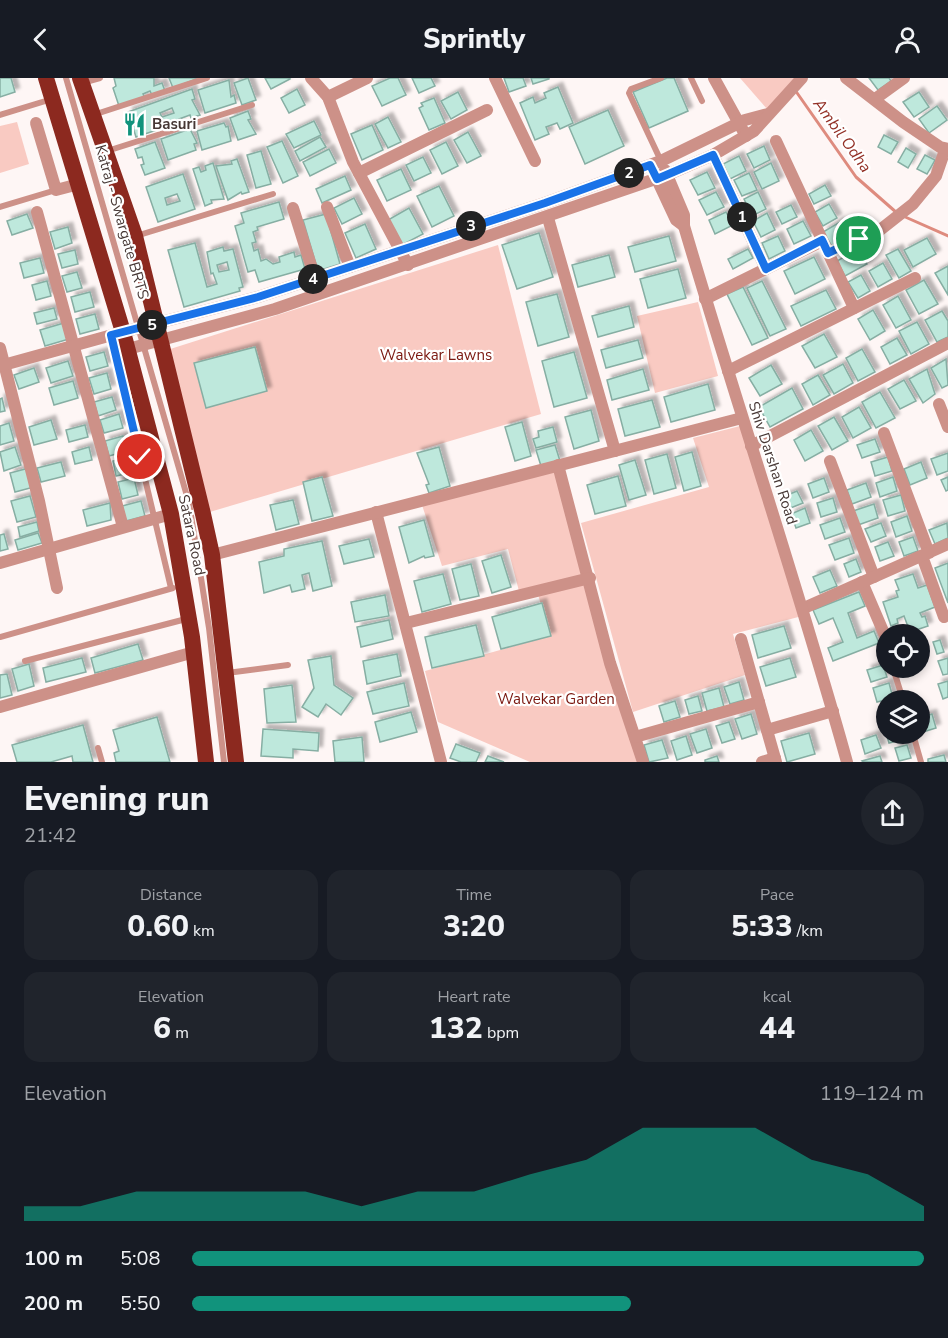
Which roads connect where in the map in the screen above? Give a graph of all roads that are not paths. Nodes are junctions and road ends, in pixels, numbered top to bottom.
1 (46, 78) edge
2 (100, 78) edge
3 (207, 78) edge
4 (311, 78) edge
5 (368, 78) edge
6 (495, 78) edge
7 (661, 78) edge
8 (691, 78) edge
9 (714, 78) edge
10 (802, 78) edge
11 (846, 78) edge
12 (904, 78) edge
13 (76, 80) edge
14 (328, 97) junction
15 (53, 99) junction
16 (875, 99) junction
17 (702, 101) dead end
18 (252, 105) dead end
19 (488, 110) dead end
20 (768, 114) junction
21 (0, 115) edge
22 (92, 116) junction
23 (36, 123) dead end
24 (738, 123) junction
25 (746, 136) junction
26 (776, 141) dead end
27 (946, 147) edge
28 (104, 152) junction
29 (713, 155) junction
30 (535, 161) dead end
31 (656, 163) junction
32 (359, 173) junction
33 (662, 177) junction
34 (79, 184) junction
35 (56, 190) junction
36 (273, 194) dead end
37 (0, 207) edge
38 (327, 207) dead end
39 (293, 208) dead end
40 (37, 212) dead end
41 (548, 218) junction
42 (135, 236) junction
43 (822, 240) junction
44 (400, 250) junction
45 (828, 253) junction
46 (408, 265) junction
47 (350, 267) junction
48 (766, 269) junction
49 (315, 278) junction
50 (915, 278) dead end
51 (705, 299) junction
52 (854, 308) junction
53 (148, 326) junction
54 (117, 334) junction
55 (153, 343) junction
56 (948, 343) edge
57 (74, 344) junction
58 (0, 348) edge
59 (128, 349) junction
60 (2, 366) edge
61 (728, 371) junction
62 (939, 404) dead end
63 (742, 418) junction
64 (948, 427) edge
65 (884, 433) dead end
66 (751, 446) junction
67 (615, 451) junction
68 (830, 461) dead end
69 (558, 465) junction
70 (376, 512) junction
71 (163, 516) junction
72 (123, 527) junction
73 (948, 544) edge
74 (49, 549) junction
75 (926, 554) junction
76 (212, 555) junction
77 (0, 563) edge
78 (590, 578) junction
79 (868, 580) junction
80 (178, 586) junction
81 (57, 588) dead end
82 (804, 608) junction
83 (190, 618) junction
84 (944, 618) dead end
85 (406, 623) junction
86 (882, 624) edge
87 (0, 637) edge
88 (741, 639) dead end
89 (194, 652) junction
90 (25, 661) dead end
91 (288, 665) dead end
92 (226, 673) junction
93 (759, 702) junction
94 (0, 707) edge
95 (833, 711) junction
96 (767, 730) junction
97 (635, 737) junction
98 (916, 744) edge
99 (98, 748) dead end
100 (775, 760) edge
101 (444, 761) edge
102 (102, 762) edge
103 (206, 762) edge
104 (224, 762) edge
105 (236, 762) edge
106 (643, 762) edge
107 (762, 762) edge
108 (847, 762) edge
109 (921, 762) edge

1 - 15 highway, Satara Road
2 - 13 lane
3 - 22 lane
4 - 14 street
5 - 14 street
6 - 30 street
7 - 31 lane
8 - 17 lane
9 - 24 street
10 - 20 street
11 - 16 street
12 - 16 street
13 - 22 highway, Satara Road
13 - 53 lane, Katraj - Swargate BRTS
14 - 32 street
15 - 21 lane
15 - 34 highway, Satara Road
16 - 27 street
18 - 28 lane
19 - 32 street
20 - 24 street
20 - 25 street
22 - 28 highway, Satara Road
23 - 35 street
24 - 25 street
24 - 31 street
25 - 29 street
26 - 43 street
27 - 45 street
28 - 42 highway, Satara Road
29 - 33 street
29 - 48 street
31 - 33 street, Shiv Darshan Road
31 - 44 street
32 - 44 street
33 - 41 street
33 - 51 street, Shiv Darshan Road
34 - 35 street
34 - 54 highway, Satara Road
35 - 37 lane
36 - 42 lane
38 - 47 street
39 - 49 street
40 - 57 street
41 - 46 street
41 - 67 street
42 - 53 highway, Satara Road
43 - 45 street
43 - 48 street
44 - 46 street
44 - 47 street
45 - 52 street
46 - 55 street
47 - 49 street
48 - 51 street
49 - 53 street
50 - 52 street
51 - 61 street, Shiv Darshan Road
52 - 61 street
53 - 54 street
53 - 55 highway, Satara Road
54 - 57 street
54 - 59 highway, Satara Road
54 - 71 lane
55 - 59 street
55 - 76 highway, Satara Road
55 - 104 lane
56 - 66 street
57 - 60 street
57 - 72 street
58 - 60 street
59 - 71 highway, Satara Road
60 - 74 street
61 - 63 street, Shiv Darshan Road
62 - 64 street
63 - 66 street, Shiv Darshan Road
63 - 67 street
65 - 75 street
66 - 82 street, Shiv Darshan Road
67 - 69 street
68 - 79 street
69 - 70 street
69 - 78 street
70 - 76 street
70 - 85 street
71 - 72 street
71 - 80 highway, Satara Road
72 - 74 street
73 - 75 street
74 - 77 street
74 - 81 street
75 - 79 street
75 - 84 street
76 - 92 highway, Satara Road
78 - 85 street
78 - 97 street
79 - 82 street
79 - 86 street
80 - 83 highway, Satara Road
80 - 87 lane
82 - 95 street, Shiv Darshan Road
83 - 89 highway, Satara Road
83 - 90 lane
85 - 101 street
88 - 93 street
89 - 94 street
89 - 103 highway, Satara Road
91 - 92 lane
92 - 105 highway, Satara Road
93 - 96 street
93 - 97 street
95 - 96 street
95 - 108 street, Shiv Darshan Road
96 - 100 street
97 - 106 street
98 - 109 lane
99 - 102 lane
100 - 107 street

